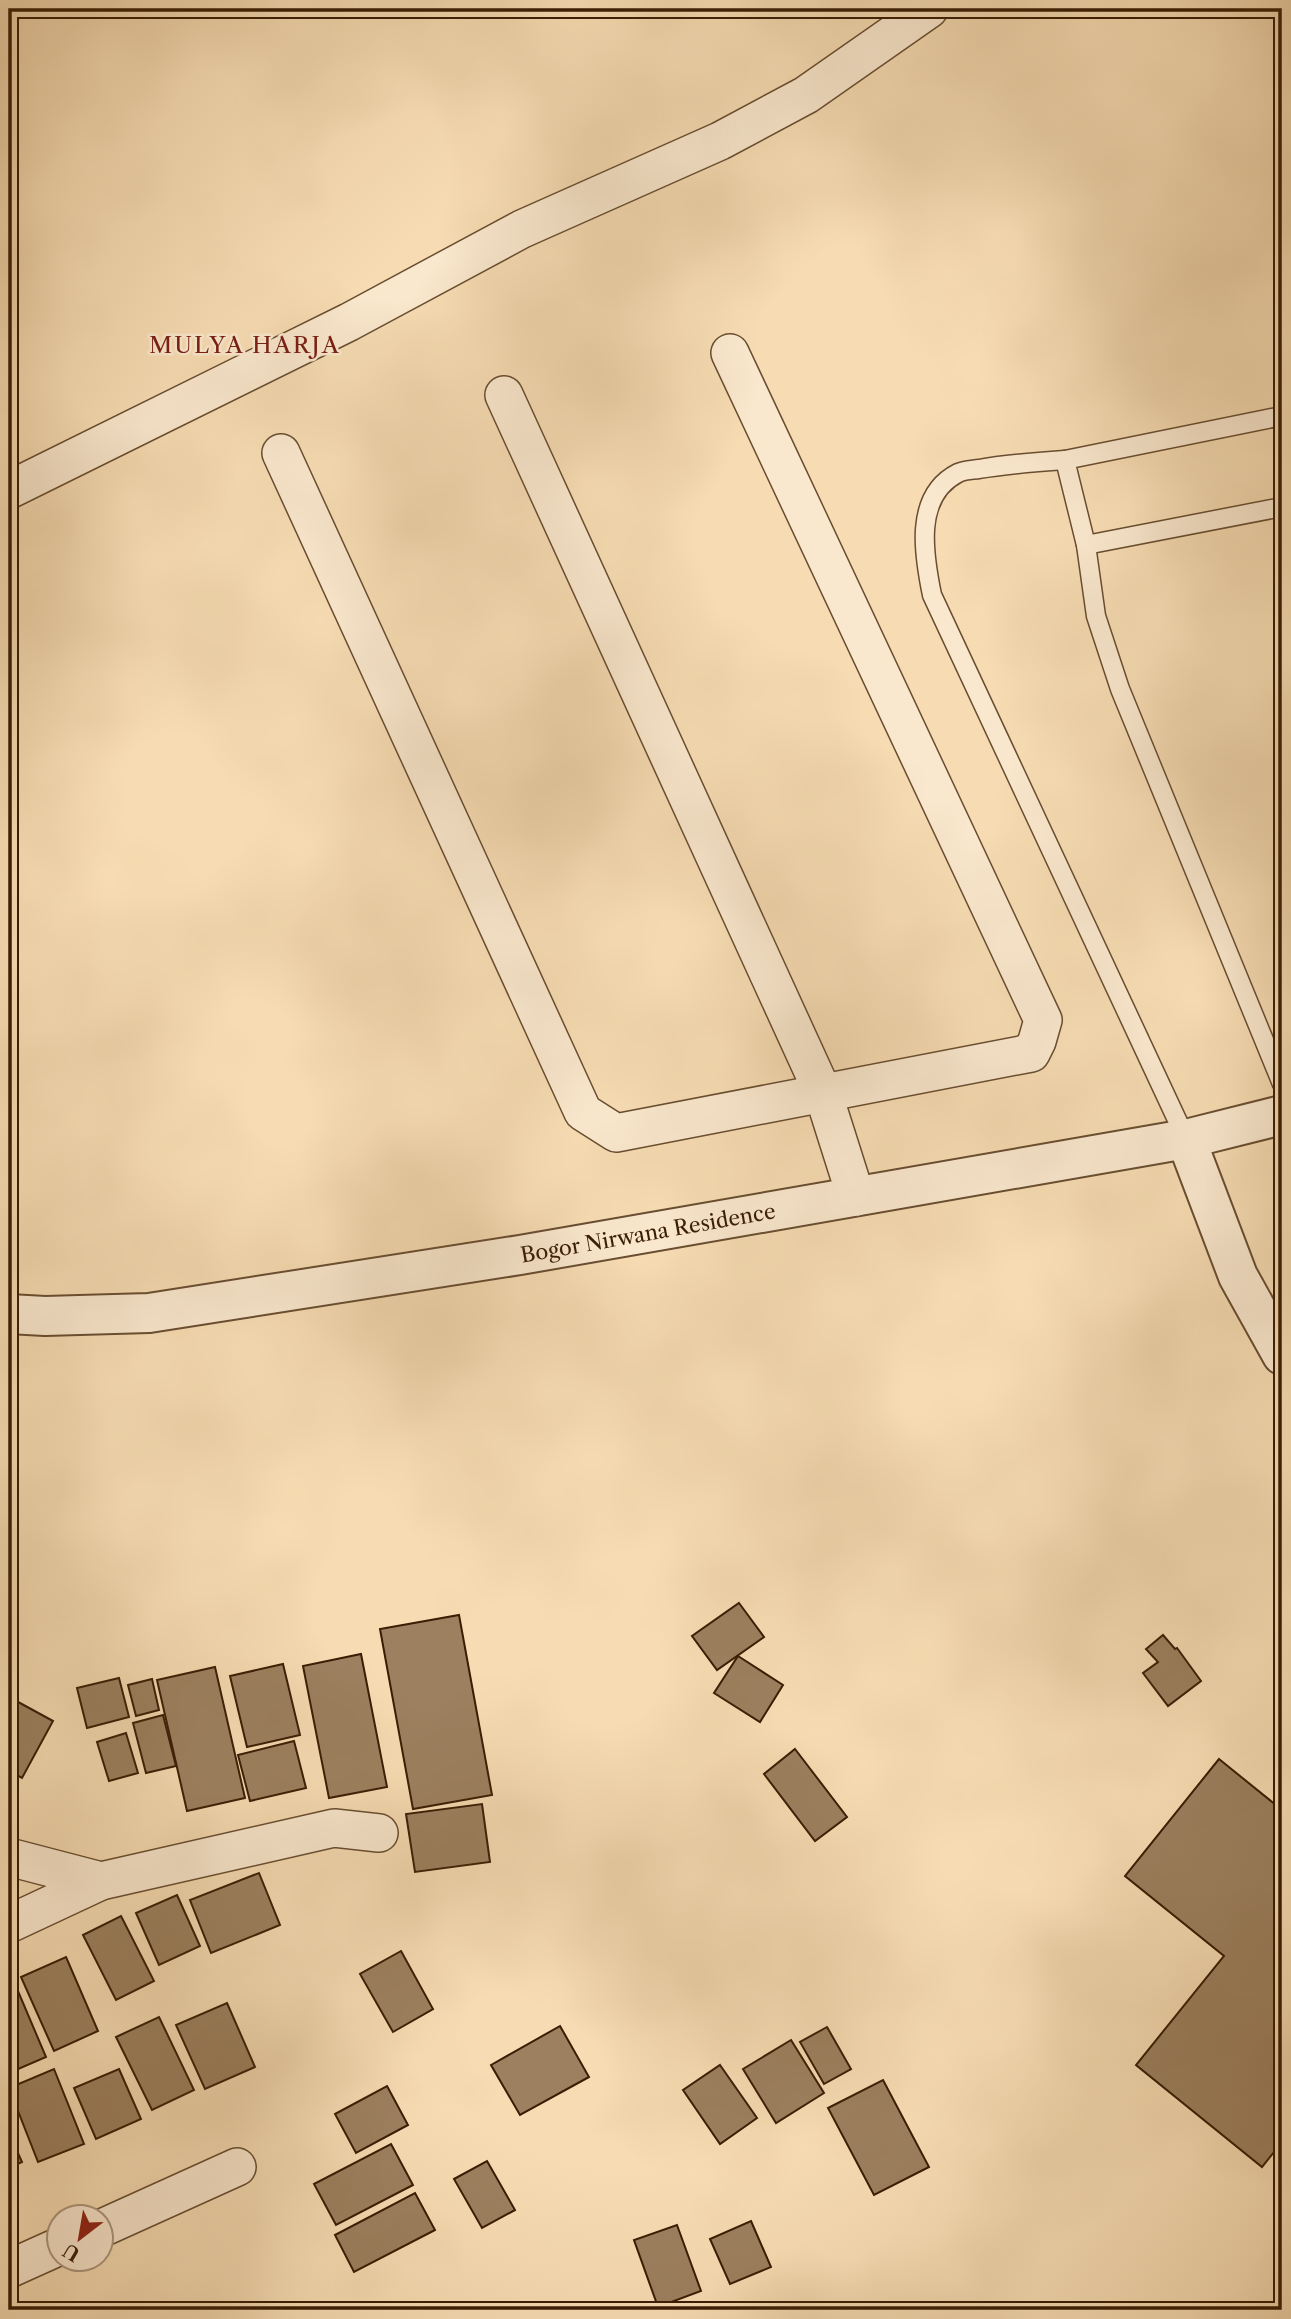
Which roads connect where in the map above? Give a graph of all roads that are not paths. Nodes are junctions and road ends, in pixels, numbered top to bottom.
1 (929, 9) edge
2 (730, 353) dead end
3 (504, 395) dead end
4 (1282, 416) edge
5 (281, 453) dead end
6 (1065, 460) junction
7 (9, 490) edge
8 (1282, 507) edge
9 (1086, 545) junction
10 (1282, 1084) edge
11 (823, 1093) junction
12 (1282, 1115) edge
13 (1186, 1139) junction
14 (856, 1197) junction
15 (9, 1314) edge
16 (1282, 1355) edge
17 (379, 1833) dead end
18 (9, 1857) edge
19 (101, 1881) junction
20 (9, 1924) edge
21 (237, 2167) dead end
22 (116, 2222) edge
23 (46, 2252) edge
24 (9, 2269) edge

1 - 7 street
2 - 11 street
3 - 11 street
4 - 6 lane
5 - 11 street
6 - 9 lane
6 - 13 lane
8 - 9 lane
9 - 10 lane
11 - 14 street
12 - 13 street, Bogor Nirwana Residence
13 - 14 street, Bogor Nirwana Residence
13 - 16 street
14 - 15 street, Bogor Nirwana Residence
17 - 19 street
18 - 19 street
19 - 20 street
21 - 22 street
23 - 24 street

